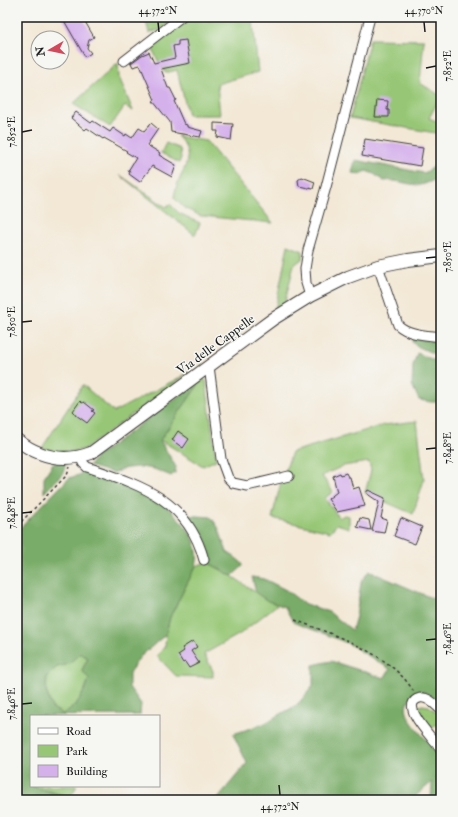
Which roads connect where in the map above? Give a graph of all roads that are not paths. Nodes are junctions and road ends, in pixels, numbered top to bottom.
1 (181, 17) edge
2 (370, 17) edge
3 (124, 61) dead end
4 (441, 256) edge
5 (378, 266) junction
6 (310, 296) junction
7 (441, 337) edge
8 (209, 366) junction
9 (17, 440) edge
10 (82, 460) junction
11 (289, 476) dead end
12 (204, 560) dead end
13 (441, 710) edge
14 (441, 750) edge

1 - 3 street
2 - 6 street
4 - 5 main road, Via delle Cappelle
5 - 6 main road, Via delle Cappelle
5 - 7 street
6 - 8 main road, Via delle Cappelle
8 - 10 main road, Via delle Cappelle
8 - 11 street
9 - 10 main road, Via delle Cappelle
10 - 12 street
13 - 14 street

